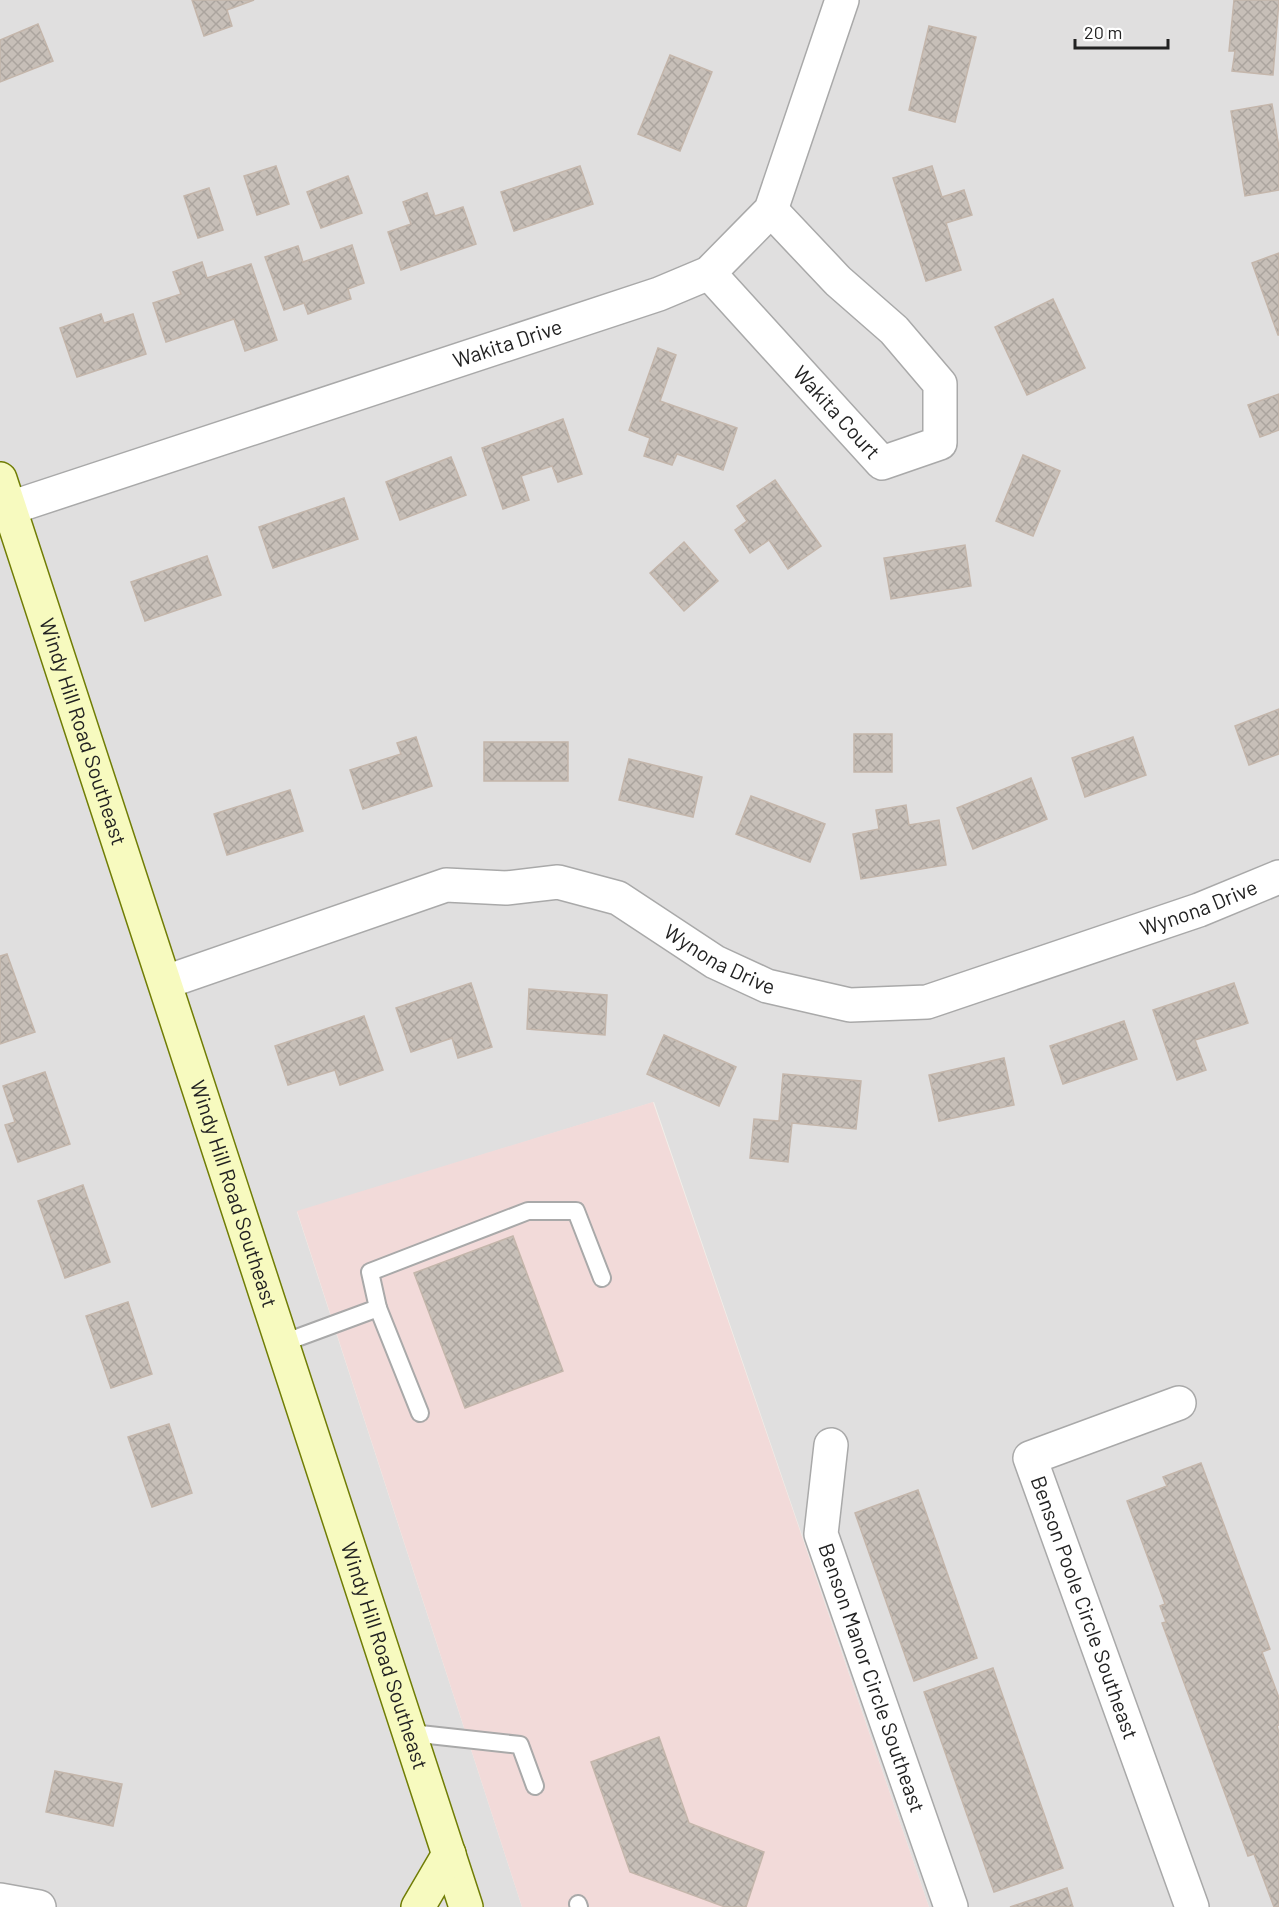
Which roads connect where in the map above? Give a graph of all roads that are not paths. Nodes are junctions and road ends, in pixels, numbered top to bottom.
1 (842, 0) edge
2 (771, 210) junction
3 (709, 273) junction
4 (5, 494) edge
5 (1279, 877) edge
6 (166, 982) junction
7 (602, 1278) dead end
8 (378, 1308) junction
9 (283, 1343) junction
10 (1179, 1404) dead end
11 (420, 1413) dead end
12 (831, 1445) dead end
13 (411, 1733) junction
14 (535, 1786) dead end
15 (449, 1854) junction
16 (0, 1900) edge
17 (39, 1907) edge
18 (418, 1907) edge
19 (466, 1907) edge
20 (951, 1907) edge
21 (1192, 1907) edge

1 - 2 street, Wakita Drive
2 - 3 street, Wakita Drive
2 - 3 street, Wakita Court
3 - 4 street, Wakita Drive
4 - 6 main road, Windy Hill Road Southeast
5 - 6 street, Wynona Drive
6 - 9 main road, Windy Hill Road Southeast
7 - 8 lane
8 - 9 lane
8 - 11 lane
9 - 13 main road, Windy Hill Road Southeast
10 - 21 street, Benson Poole Circle Southeast
12 - 20 street, Benson Manor Circle Southeast
13 - 14 lane
13 - 15 main road, Windy Hill Road Southeast
15 - 18 main road
15 - 19 main road, Windy Hill Road Southeast
16 - 17 street

